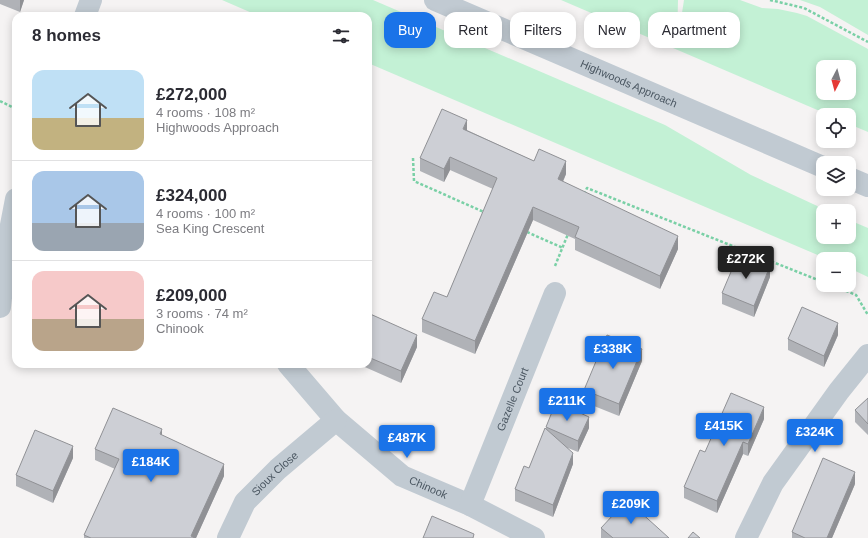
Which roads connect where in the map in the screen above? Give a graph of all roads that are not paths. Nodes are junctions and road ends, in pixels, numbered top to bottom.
1 (91, 0) edge
2 (435, 0) edge
3 (86, 12) edge
4 (816, 164) edge
5 (856, 181) edge
6 (868, 186) edge
7 (12, 220) edge
8 (555, 293) road end
9 (0, 307) edge
10 (868, 355) edge
11 (291, 368) edge
12 (336, 420) junction
13 (470, 505) junction
14 (228, 538) edge
15 (534, 538) edge
16 (746, 538) edge

1 - 3 street
2 - 4 street, Highwoods Approach
5 - 6 street
7 - 9 street
8 - 13 street, Gazelle Court
10 - 16 street
11 - 12 street, Chinook
12 - 13 street, Chinook
12 - 14 street, Sioux Close
13 - 15 street, Chinook

